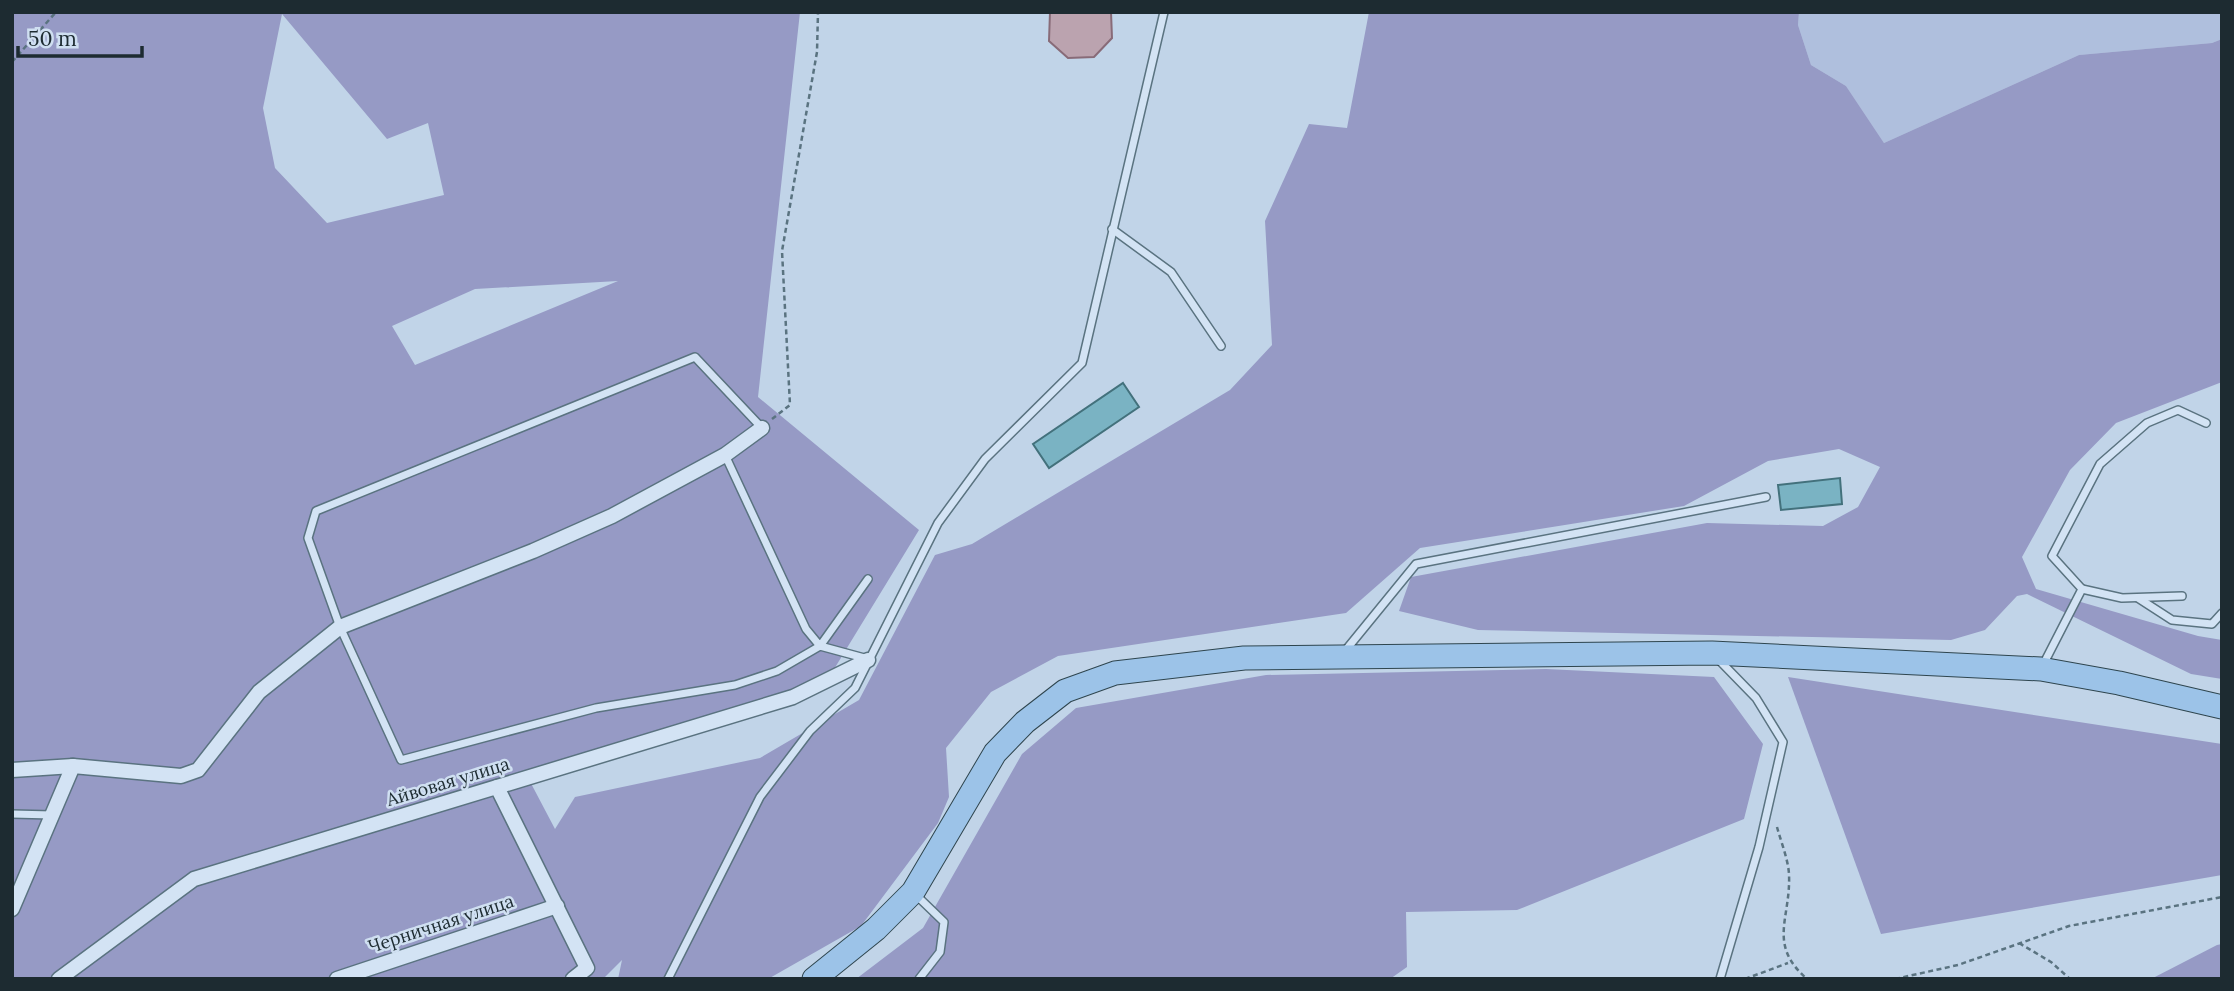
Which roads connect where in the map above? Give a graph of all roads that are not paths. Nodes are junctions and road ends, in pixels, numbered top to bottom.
1 (1164, 12) edge
2 (1112, 229) junction
3 (1221, 346) dead end
4 (2206, 424) dead end
5 (761, 428) joint
6 (725, 455) junction
7 (1766, 497) dead end
8 (868, 579) dead end
9 (2082, 589) junction
10 (2182, 596) dead end
11 (2137, 597) junction
12 (2222, 613) edge
13 (340, 627) junction
14 (820, 646) junction
15 (1712, 653) junction
16 (1340, 657) junction
17 (868, 660) junction
18 (2042, 669) junction
19 (2222, 707) edge
20 (73, 766) junction
21 (12, 770) edge
22 (498, 787) junction
23 (12, 814) edge
24 (52, 815) junction
25 (913, 892) junction
26 (557, 906) junction
27 (12, 909) edge
28 (59, 979) edge
29 (337, 979) edge
30 (573, 979) edge
31 (668, 979) edge
32 (814, 979) edge
33 (919, 979) edge
34 (1720, 979) edge

1 - 2 lane
2 - 3 lane
2 - 17 lane
4 - 9 lane
5 - 6 street
5 - 13 lane
6 - 13 street
6 - 14 lane
7 - 16 lane
8 - 14 lane
9 - 11 lane
9 - 18 lane
10 - 11 lane
11 - 12 lane
13 - 14 lane
13 - 20 street
14 - 17 lane
15 - 16 main road
15 - 18 main road
15 - 34 lane
16 - 25 main road
17 - 22 street, Айвовая улица
17 - 31 lane
18 - 19 main road
20 - 21 street
20 - 24 street
22 - 26 street
22 - 28 street, Айвовая улица
23 - 24 lane
24 - 27 street
25 - 32 main road
25 - 33 lane
26 - 29 street, Черничная улица
26 - 30 street

